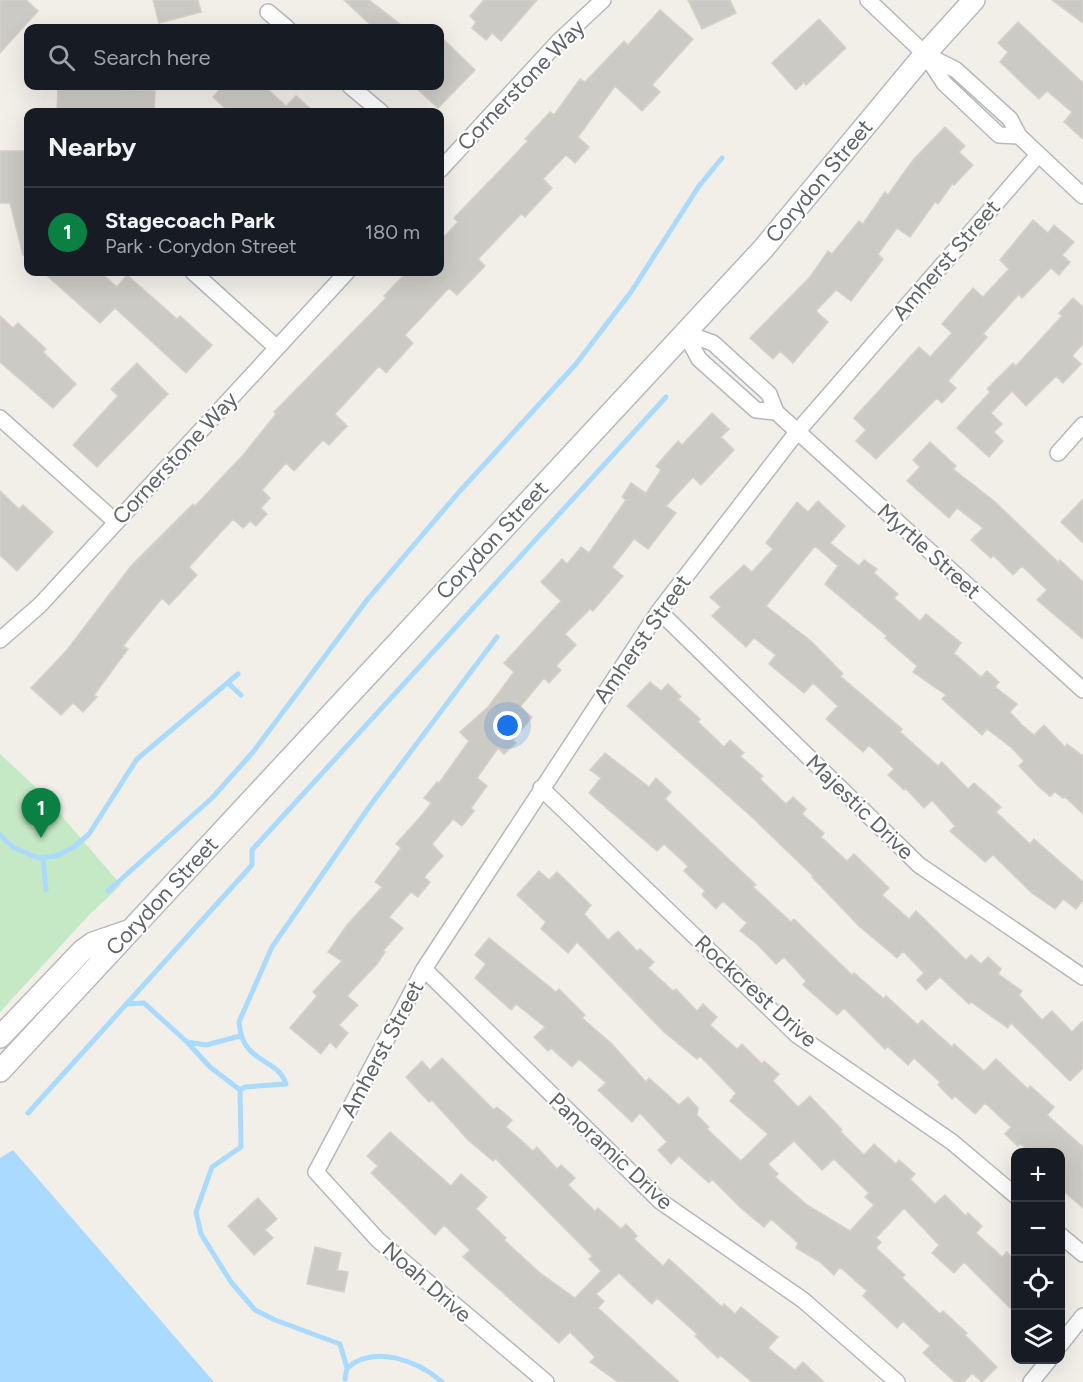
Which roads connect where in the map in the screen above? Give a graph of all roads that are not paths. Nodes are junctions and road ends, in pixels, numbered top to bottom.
1 (868, 0) edge
2 (975, 0) edge
3 (600, 1) edge
4 (268, 12) dead end
5 (282, 24) edge
6 (925, 54) junction
7 (355, 90) edge
8 (376, 108) edge
9 (1038, 155) junction
10 (444, 164) edge
11 (1083, 196) edge
12 (197, 276) edge
13 (343, 276) edge
14 (685, 333) junction
15 (277, 348) junction
16 (0, 418) edge
17 (1083, 425) edge
18 (797, 432) junction
19 (1058, 453) dead end
20 (116, 522) junction
21 (659, 610) junction
22 (0, 640) edge
23 (1083, 690) edge
24 (541, 788) junction
25 (131, 930) junction
26 (424, 969) junction
27 (1083, 977) edge
28 (0, 1037) edge
29 (0, 1071) edge
30 (316, 1172) joint
31 (1011, 1192) edge
32 (1065, 1239) edge
33 (1083, 1254) edge
34 (1083, 1316) edge
35 (1065, 1339) edge
36 (1045, 1364) edge
37 (546, 1382) edge
38 (897, 1382) edge
39 (1031, 1382) edge

1 - 6 street
2 - 6 main road, Corydon Street
3 - 10 street, Cornerstone Way
4 - 5 street
6 - 9 street
6 - 14 main road, Corydon Street
7 - 8 street
9 - 11 street
9 - 18 street, Amherst Street
12 - 15 street
13 - 15 street, Cornerstone Way
14 - 18 street, Myrtle Street
14 - 25 main road, Corydon Street
15 - 20 street, Cornerstone Way
16 - 20 street
17 - 19 street
18 - 21 street, Amherst Street
18 - 23 street, Myrtle Street
20 - 22 street, Cornerstone Way
21 - 24 street, Amherst Street
21 - 27 street, Majestic Drive
24 - 26 street, Amherst Street
24 - 31 street, Rockcrest Drive
25 - 28 main road
25 - 29 main road, Corydon Street
26 - 30 street, Amherst Street
26 - 38 street, Panoramic Drive
30 - 37 street, Noah Drive
32 - 33 street
34 - 35 street
36 - 39 street

